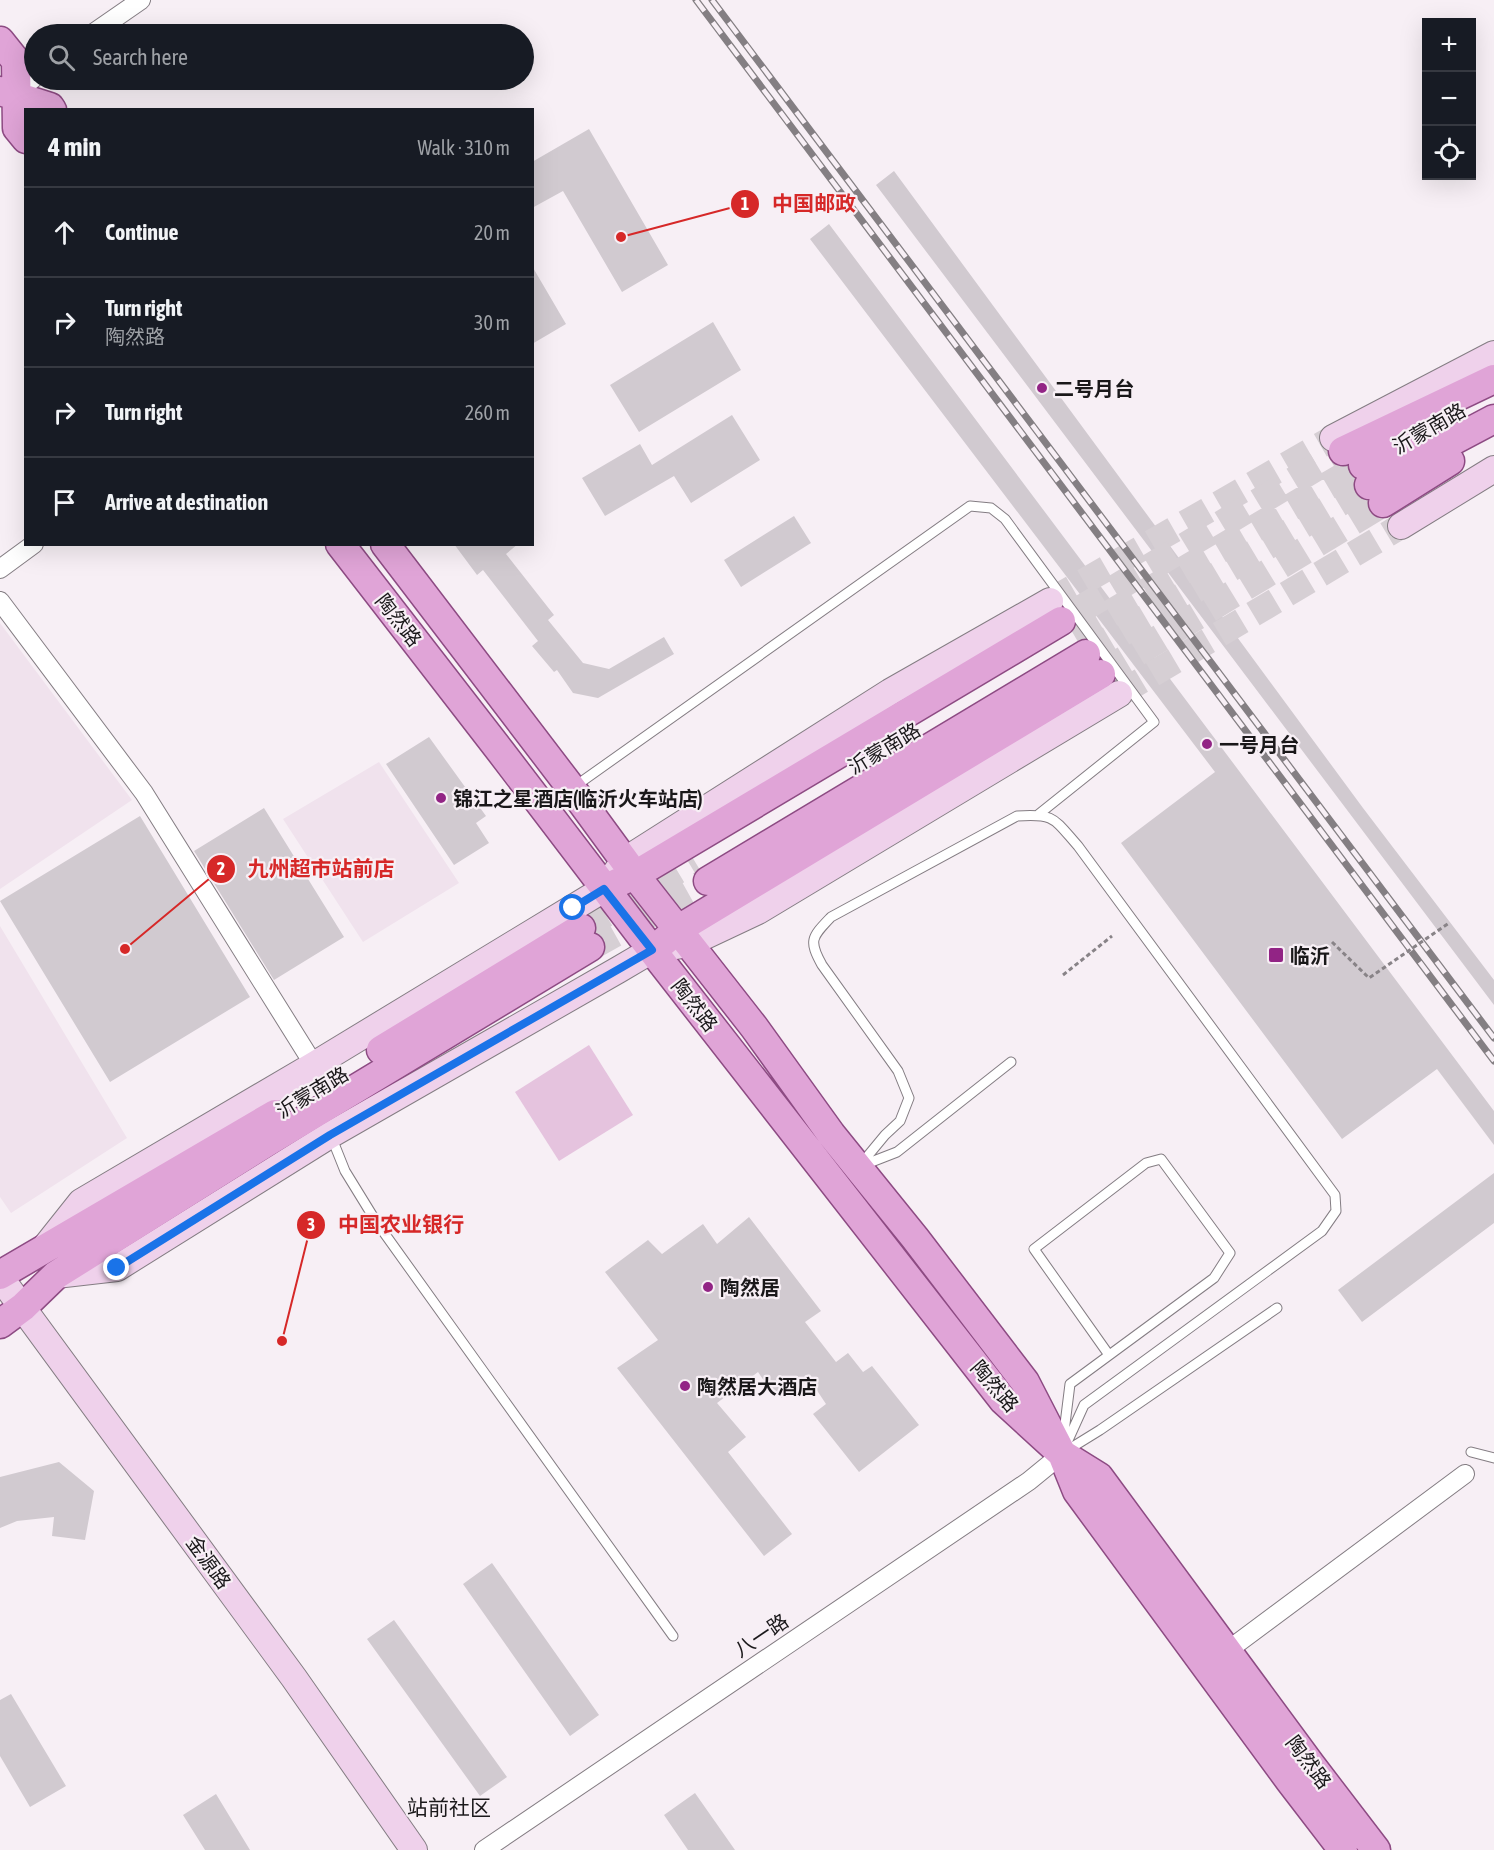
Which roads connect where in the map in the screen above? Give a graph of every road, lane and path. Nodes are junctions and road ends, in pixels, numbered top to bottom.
1 (141, 0) edge
2 (106, 24) edge
3 (0, 41) edge
4 (13, 92) edge
5 (51, 108) edge
6 (24, 137) edge
7 (1494, 354) edge
8 (1494, 379) edge
9 (1494, 390) edge
10 (1494, 419) edge
11 (1494, 434) edge
12 (1358, 468) junction
13 (1494, 469) edge
14 (1401, 526) tunnel mouth
15 (31, 546) edge
16 (342, 546) edge
17 (387, 546) edge
18 (0, 569) edge
19 (0, 601) edge
20 (1082, 647) junction
21 (572, 789) junction
22 (1039, 814) junction
23 (629, 868) junction
24 (701, 871) tunnel mouth
25 (604, 889) junction
26 (1449, 922) dead end
27 (1112, 936) dead end
28 (586, 937) tunnel mouth
29 (682, 937) junction
30 (1332, 942) dead end
31 (652, 950) junction
32 (1063, 975) dead end
33 (1011, 1062) dead end
34 (314, 1065) junction
35 (330, 1135) junction
36 (859, 1167) junction
37 (48, 1264) junction
38 (7, 1296) edge
39 (1276, 1308) dead end
40 (1109, 1355) junction
41 (1471, 1452) dead end
42 (1062, 1454) junction
43 (1494, 1458) edge
44 (1465, 1474) dead end
45 (673, 1636) dead end
46 (1227, 1651) junction
47 (414, 1850) edge
48 (484, 1850) edge
49 (1343, 1850) edge
50 (1376, 1850) edge

1 - 2 street
3 - 4 main road
4 - 5 main road
4 - 6 main road
7 - 12 street
8 - 12 main road
9 - 12 main road, 沂蒙南路
10 - 12 main road, 沂蒙南路
11 - 12 main road
13 - 14 street
15 - 18 street
16 - 25 main road, 陶然路
17 - 21 main road, 陶然路
19 - 34 street
20 - 23 main road
20 - 24 main road, 沂蒙南路
20 - 29 main road
21 - 22 lane
21 - 23 main road, 陶然路
22 - 36 lane
22 - 42 lane
23 - 25 main road
23 - 29 main road, 陶然路
25 - 31 main road, 陶然路
25 - 34 street
26 - 30 path, bridge
27 - 32 path
28 - 37 main road, 沂蒙南路
29 - 31 main road
29 - 36 main road, 陶然路
31 - 35 street
31 - 42 main road, 陶然路
33 - 36 lane
34 - 37 street
35 - 37 street
35 - 45 lane
36 - 42 main road, 陶然路
37 - 38 main road
37 - 38 main road
38 - 47 street, 金源路
39 - 42 lane
40 - 40 lane
40 - 42 lane
41 - 43 lane
42 - 46 main road, 陶然路
42 - 48 street, 八一路
42 - 49 main road, 陶然路
44 - 46 street
46 - 50 main road, 陶然路

